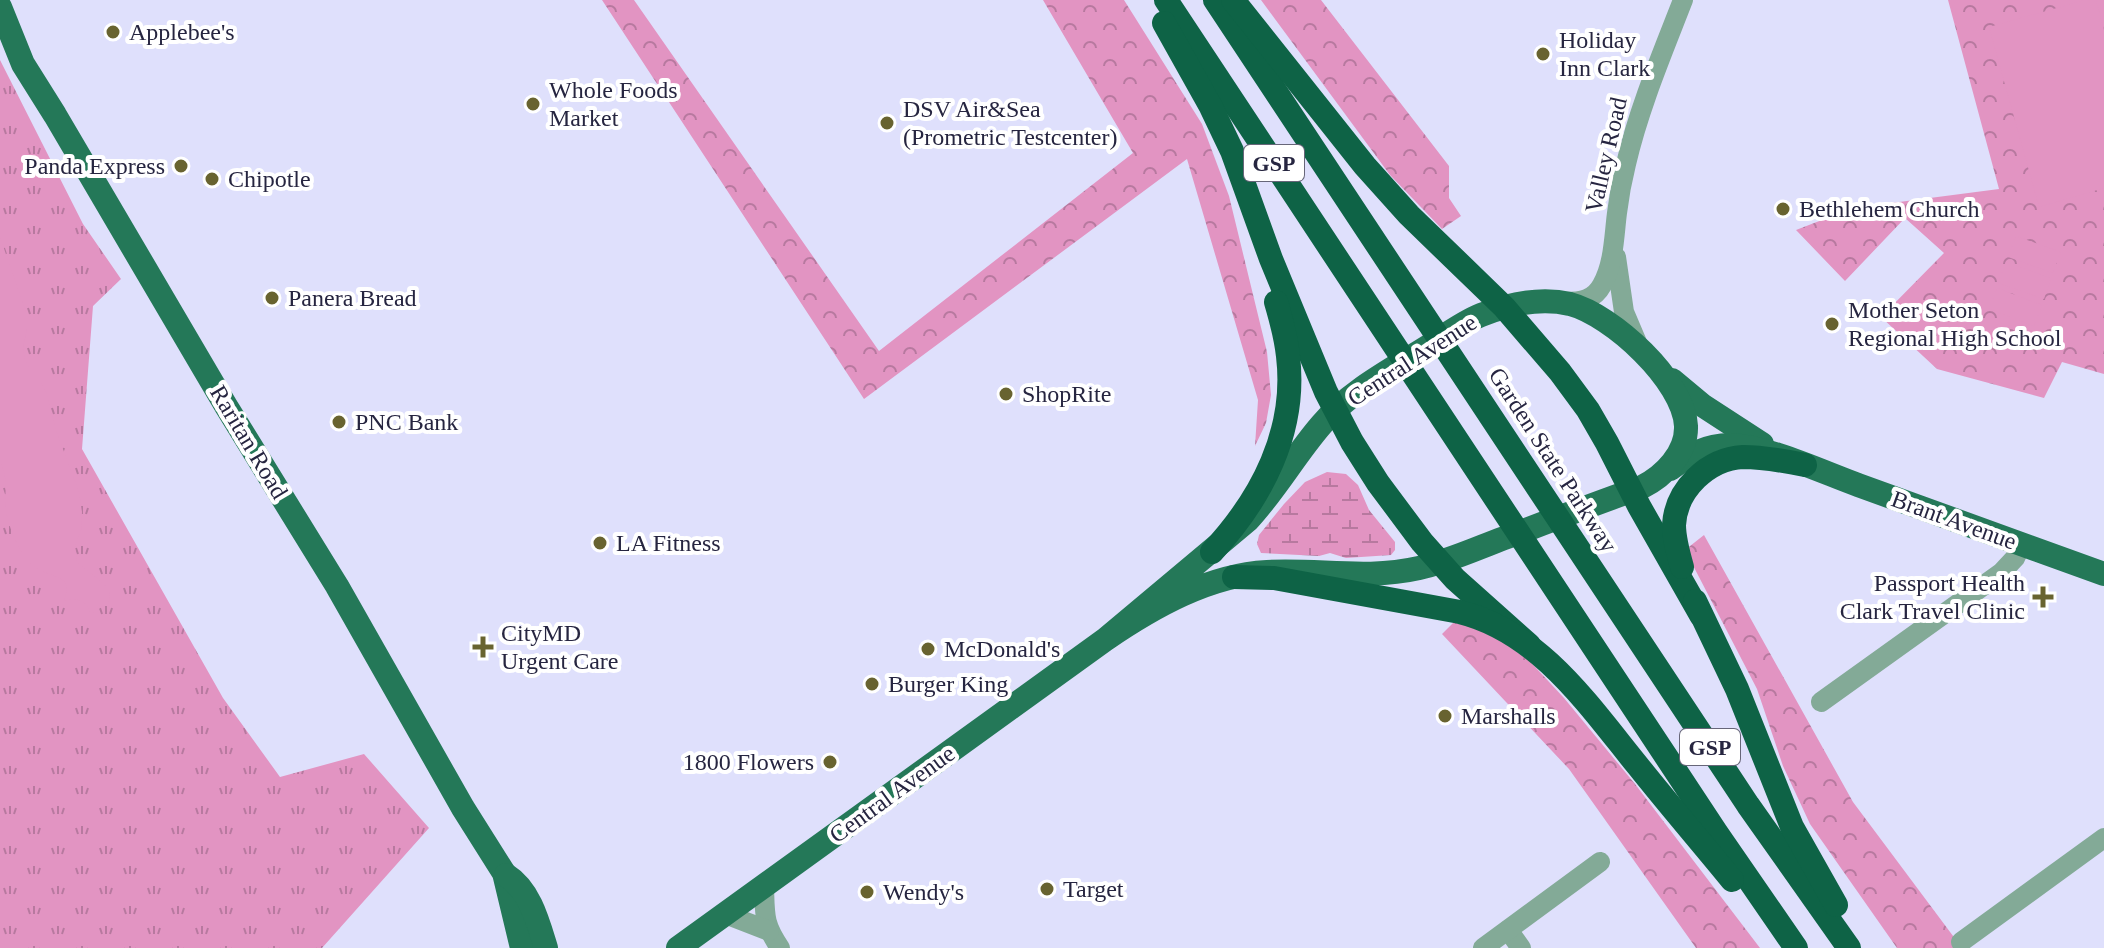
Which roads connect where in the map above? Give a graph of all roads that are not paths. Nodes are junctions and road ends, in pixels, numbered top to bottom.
1 (1151, 0) edge
2 (1166, 0) edge
3 (1215, 0) edge
4 (1233, 0) edge
5 (1683, 0) edge
6 (0, 7) edge
7 (1615, 233) junction
8 (1271, 259) junction
9 (1557, 302) junction
10 (1504, 307) junction
11 (1647, 356) junction
12 (1335, 410) junction
13 (1805, 465) junction
14 (1661, 475) junction
15 (1631, 491) junction
16 (2021, 545) junction
17 (1212, 552) junction
18 (1439, 562) junction
19 (2104, 574) edge
20 (1234, 577) junction
21 (1701, 615) junction
22 (1106, 639) junction
23 (1529, 645) junction
24 (1821, 702) dead end
25 (2104, 838) edge
26 (1600, 862) dead end
27 (504, 873) junction
28 (764, 885) junction
29 (725, 914) junction
30 (538, 922) junction
31 (1508, 930) junction
32 (774, 940) edge
33 (1961, 942) dead end
34 (522, 948) edge
35 (546, 948) edge
36 (560, 948) edge
37 (678, 948) edge
38 (1483, 948) edge
39 (1521, 948) edge
40 (1788, 948) edge
41 (1796, 948) edge
42 (1849, 948) edge
43 (1862, 948) edge

1 - 8 highway
2 - 41 highway, GSP
3 - 42 highway, Garden State Parkway / GSP
4 - 10 highway
5 - 7 street, Valley Road
6 - 27 main road, Raritan Road
7 - 9 street, Valley Road
7 - 11 street, Valley Road
8 - 12 highway
8 - 17 highway
9 - 10 main road, Central Avenue
9 - 11 main road, Central Avenue
10 - 12 main road, Central Avenue
10 - 15 highway
11 - 13 main road, Brant Avenue
11 - 14 main road, Central Avenue
12 - 17 main road, Central Avenue
12 - 18 highway
13 - 14 main road, Brant Avenue
13 - 16 main road, Brant Avenue
13 - 21 highway
14 - 15 main road, Central Avenue
15 - 18 main road, Central Avenue
15 - 21 highway
16 - 19 main road, Brant Avenue
16 - 24 street
17 - 22 main road, Central Avenue
18 - 20 main road, Central Avenue
18 - 23 highway
20 - 22 main road, Central Avenue
20 - 23 highway
21 - 43 highway
22 - 28 main road, Central Avenue
23 - 40 highway
25 - 33 street
26 - 31 street
27 - 30 main road, Raritan Road
27 - 34 main road, Raritan Road
28 - 29 main road, Central Avenue
28 - 32 street
29 - 32 street
29 - 37 main road, Central Avenue
30 - 35 main road, Raritan Road
30 - 36 main road
31 - 38 street
31 - 39 street

